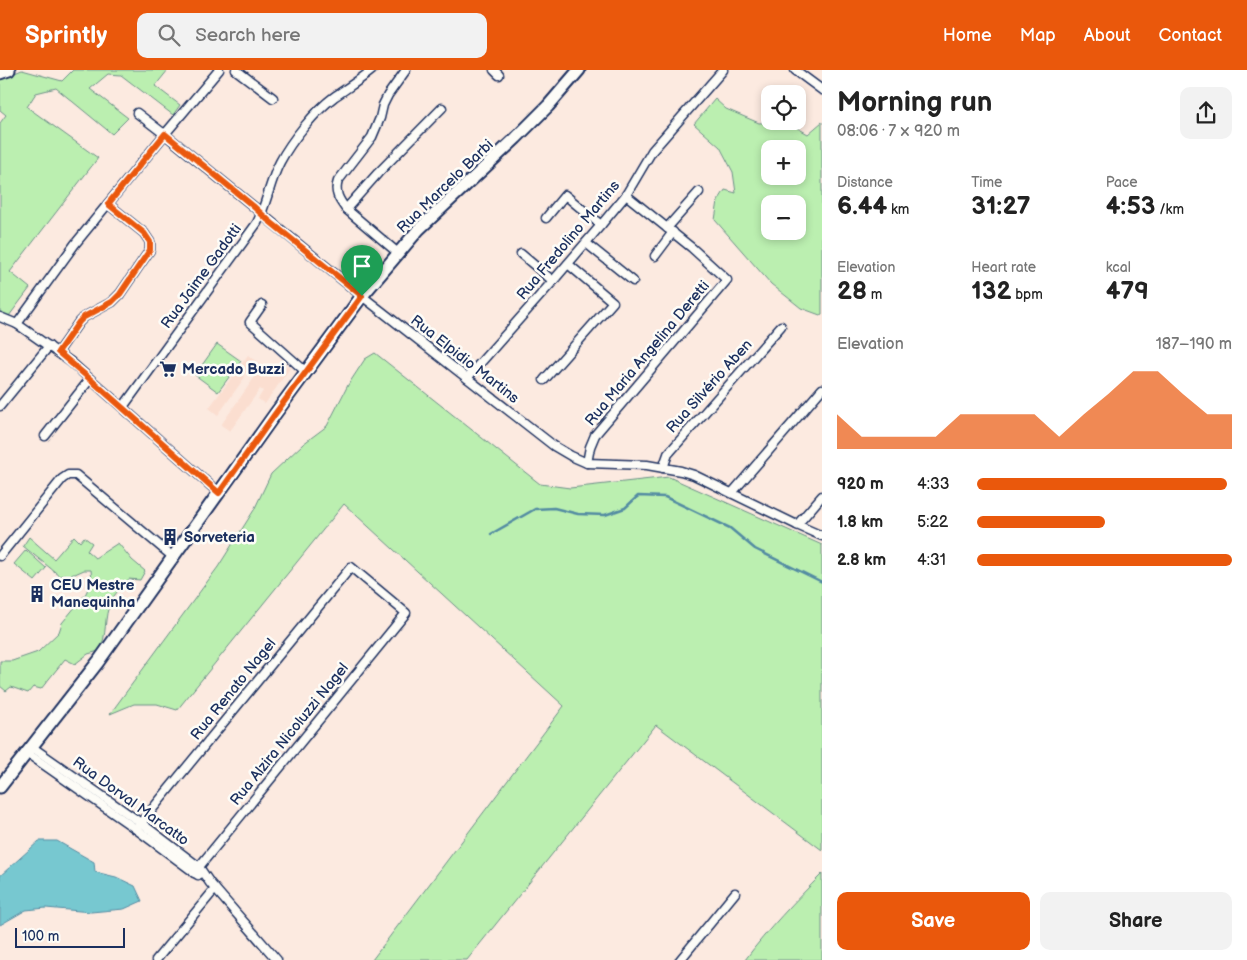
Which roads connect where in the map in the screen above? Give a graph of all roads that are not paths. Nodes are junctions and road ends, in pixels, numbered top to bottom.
1 (8, 70) edge
2 (220, 70) edge
3 (236, 70) edge
4 (372, 70) edge
5 (406, 70) edge
6 (579, 70) edge
7 (724, 70) edge
8 (795, 70) edge
9 (0, 73) edge
10 (822, 90) edge
11 (273, 98) dead end
12 (442, 108) dead end
13 (137, 113) dead end
14 (165, 134) junction
15 (699, 192) dead end
16 (626, 195) junction
17 (108, 204) junction
18 (346, 209) junction
19 (261, 214) junction
20 (546, 218) dead end
21 (601, 225) junction
22 (670, 230) junction
23 (586, 243) junction
24 (398, 253) junction
25 (522, 254) dead end
26 (655, 256) dead end
27 (568, 264) junction
28 (553, 281) junction
29 (634, 281) dead end
30 (362, 296) junction
31 (262, 305) dead end
32 (0, 317) edge
33 (17, 324) junction
34 (781, 326) dead end
35 (50, 346) junction
36 (58, 352) junction
37 (306, 372) junction
38 (467, 378) junction
39 (90, 379) junction
40 (544, 380) dead end
41 (822, 389) edge
42 (0, 406) edge
43 (123, 407) junction
44 (45, 436) dead end
45 (587, 463) junction
46 (663, 468) junction
47 (219, 493) junction
48 (732, 493) junction
49 (822, 496) edge
50 (797, 525) junction
51 (822, 536) edge
52 (0, 556) edge
53 (173, 557) junction
54 (351, 567) joint
55 (29, 750) junction
56 (0, 787) edge
57 (138, 826) junction
58 (196, 870) junction
59 (212, 886) junction
60 (735, 893) dead end
61 (156, 960) edge
62 (277, 960) edge
63 (680, 960) edge

1 - 9 street
2 - 14 street
3 - 11 street
4 - 19 street, Rua Jaime Gadotti
5 - 18 street
6 - 24 street, Rua Marcelo Barbi
7 - 16 street, Rua Fredolino Martins
8 - 10 street
12 - 18 street
13 - 14 street, Rua Elpidio Martins
14 - 17 street
14 - 19 street, Rua Elpidio Martins
15 - 22 street
16 - 21 street, Rua Fredolino Martins
16 - 22 street
17 - 33 street
17 - 36 street
18 - 24 street
19 - 30 street, Rua Elpidio Martins
19 - 43 street, Rua Jaime Gadotti
20 - 21 street
21 - 23 street, Rua Fredolino Martins
22 - 26 street
22 - 45 street, Rua Maria Angelina Deretti
23 - 27 street, Rua Fredolino Martins
23 - 29 street
24 - 30 street, Rua Marcelo Barbi
25 - 28 street
27 - 28 street, Rua Fredolino Martins
27 - 40 street
28 - 38 street, Rua Fredolino Martins
30 - 37 street, Rua Marcelo Barbi
30 - 38 street, Rua Elpidio Martins
31 - 37 street
32 - 33 street
33 - 35 street
34 - 46 street, Rua Silvério Aben
35 - 36 street
35 - 42 street
36 - 39 street
37 - 47 street, Rua Marcelo Barbi
38 - 45 street, Rua Elpidio Martins
39 - 43 street
39 - 44 street
41 - 48 street
43 - 47 street
45 - 46 street, Rua Elpidio Martins
46 - 48 street, Rua Elpidio Martins
47 - 53 street, Rua Marcelo Barbi
48 - 50 street, Rua Elpidio Martins
49 - 50 street
50 - 51 street, Rua Elpidio Martins
52 - 53 street
53 - 55 street, Rua Marcelo Barbi
54 - 57 street, Rua Renato Nagel
54 - 58 street, Rua Alzira Nicoluzzi Nagel
55 - 56 street, Rua Marcelo Barbi
55 - 57 street, Rua Dorval Marcatto
57 - 58 street, Rua Dorval Marcatto
58 - 59 street, Rua Dorval Marcatto
59 - 61 street
59 - 62 street, Rua Dorval Marcatto
60 - 63 street

